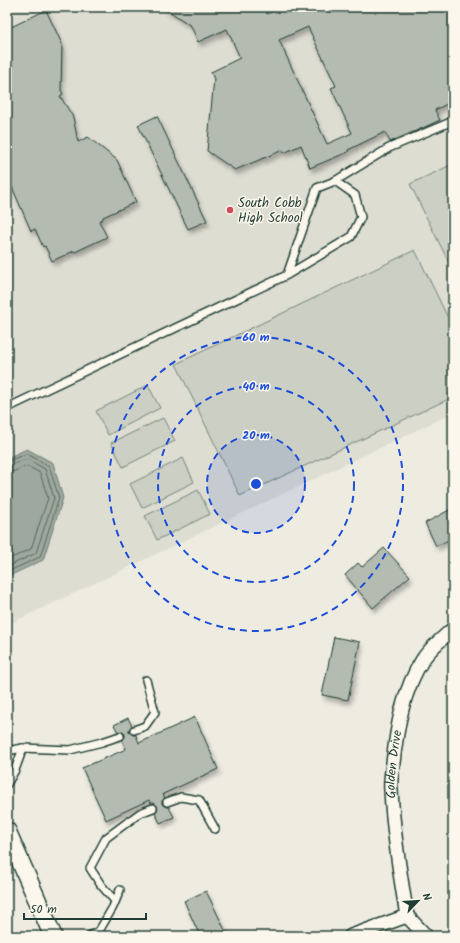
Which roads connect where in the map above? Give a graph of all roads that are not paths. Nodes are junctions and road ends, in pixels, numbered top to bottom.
1 (453, 121) edge
2 (335, 181) junction
3 (286, 275) junction
4 (7, 408) edge
5 (453, 629) edge
6 (146, 680) dead end
7 (134, 730) dead end
8 (120, 736) dead end
9 (23, 748) junction
10 (7, 751) edge
11 (7, 784) edge
12 (167, 802) dead end
13 (153, 808) dead end
14 (215, 829) dead end
15 (7, 831) edge
16 (120, 890) dead end
17 (115, 901) junction
18 (407, 916) junction
19 (53, 936) edge
20 (88, 936) edge
21 (351, 936) edge
22 (426, 936) edge

1 - 2 lane
2 - 3 lane
2 - 3 lane
3 - 4 lane
5 - 18 street, Golden Drive
6 - 7 lane
8 - 9 lane
9 - 10 lane
9 - 11 lane
12 - 14 lane
13 - 17 lane
15 - 19 street
16 - 17 lane
17 - 20 lane
18 - 21 street
18 - 22 street

